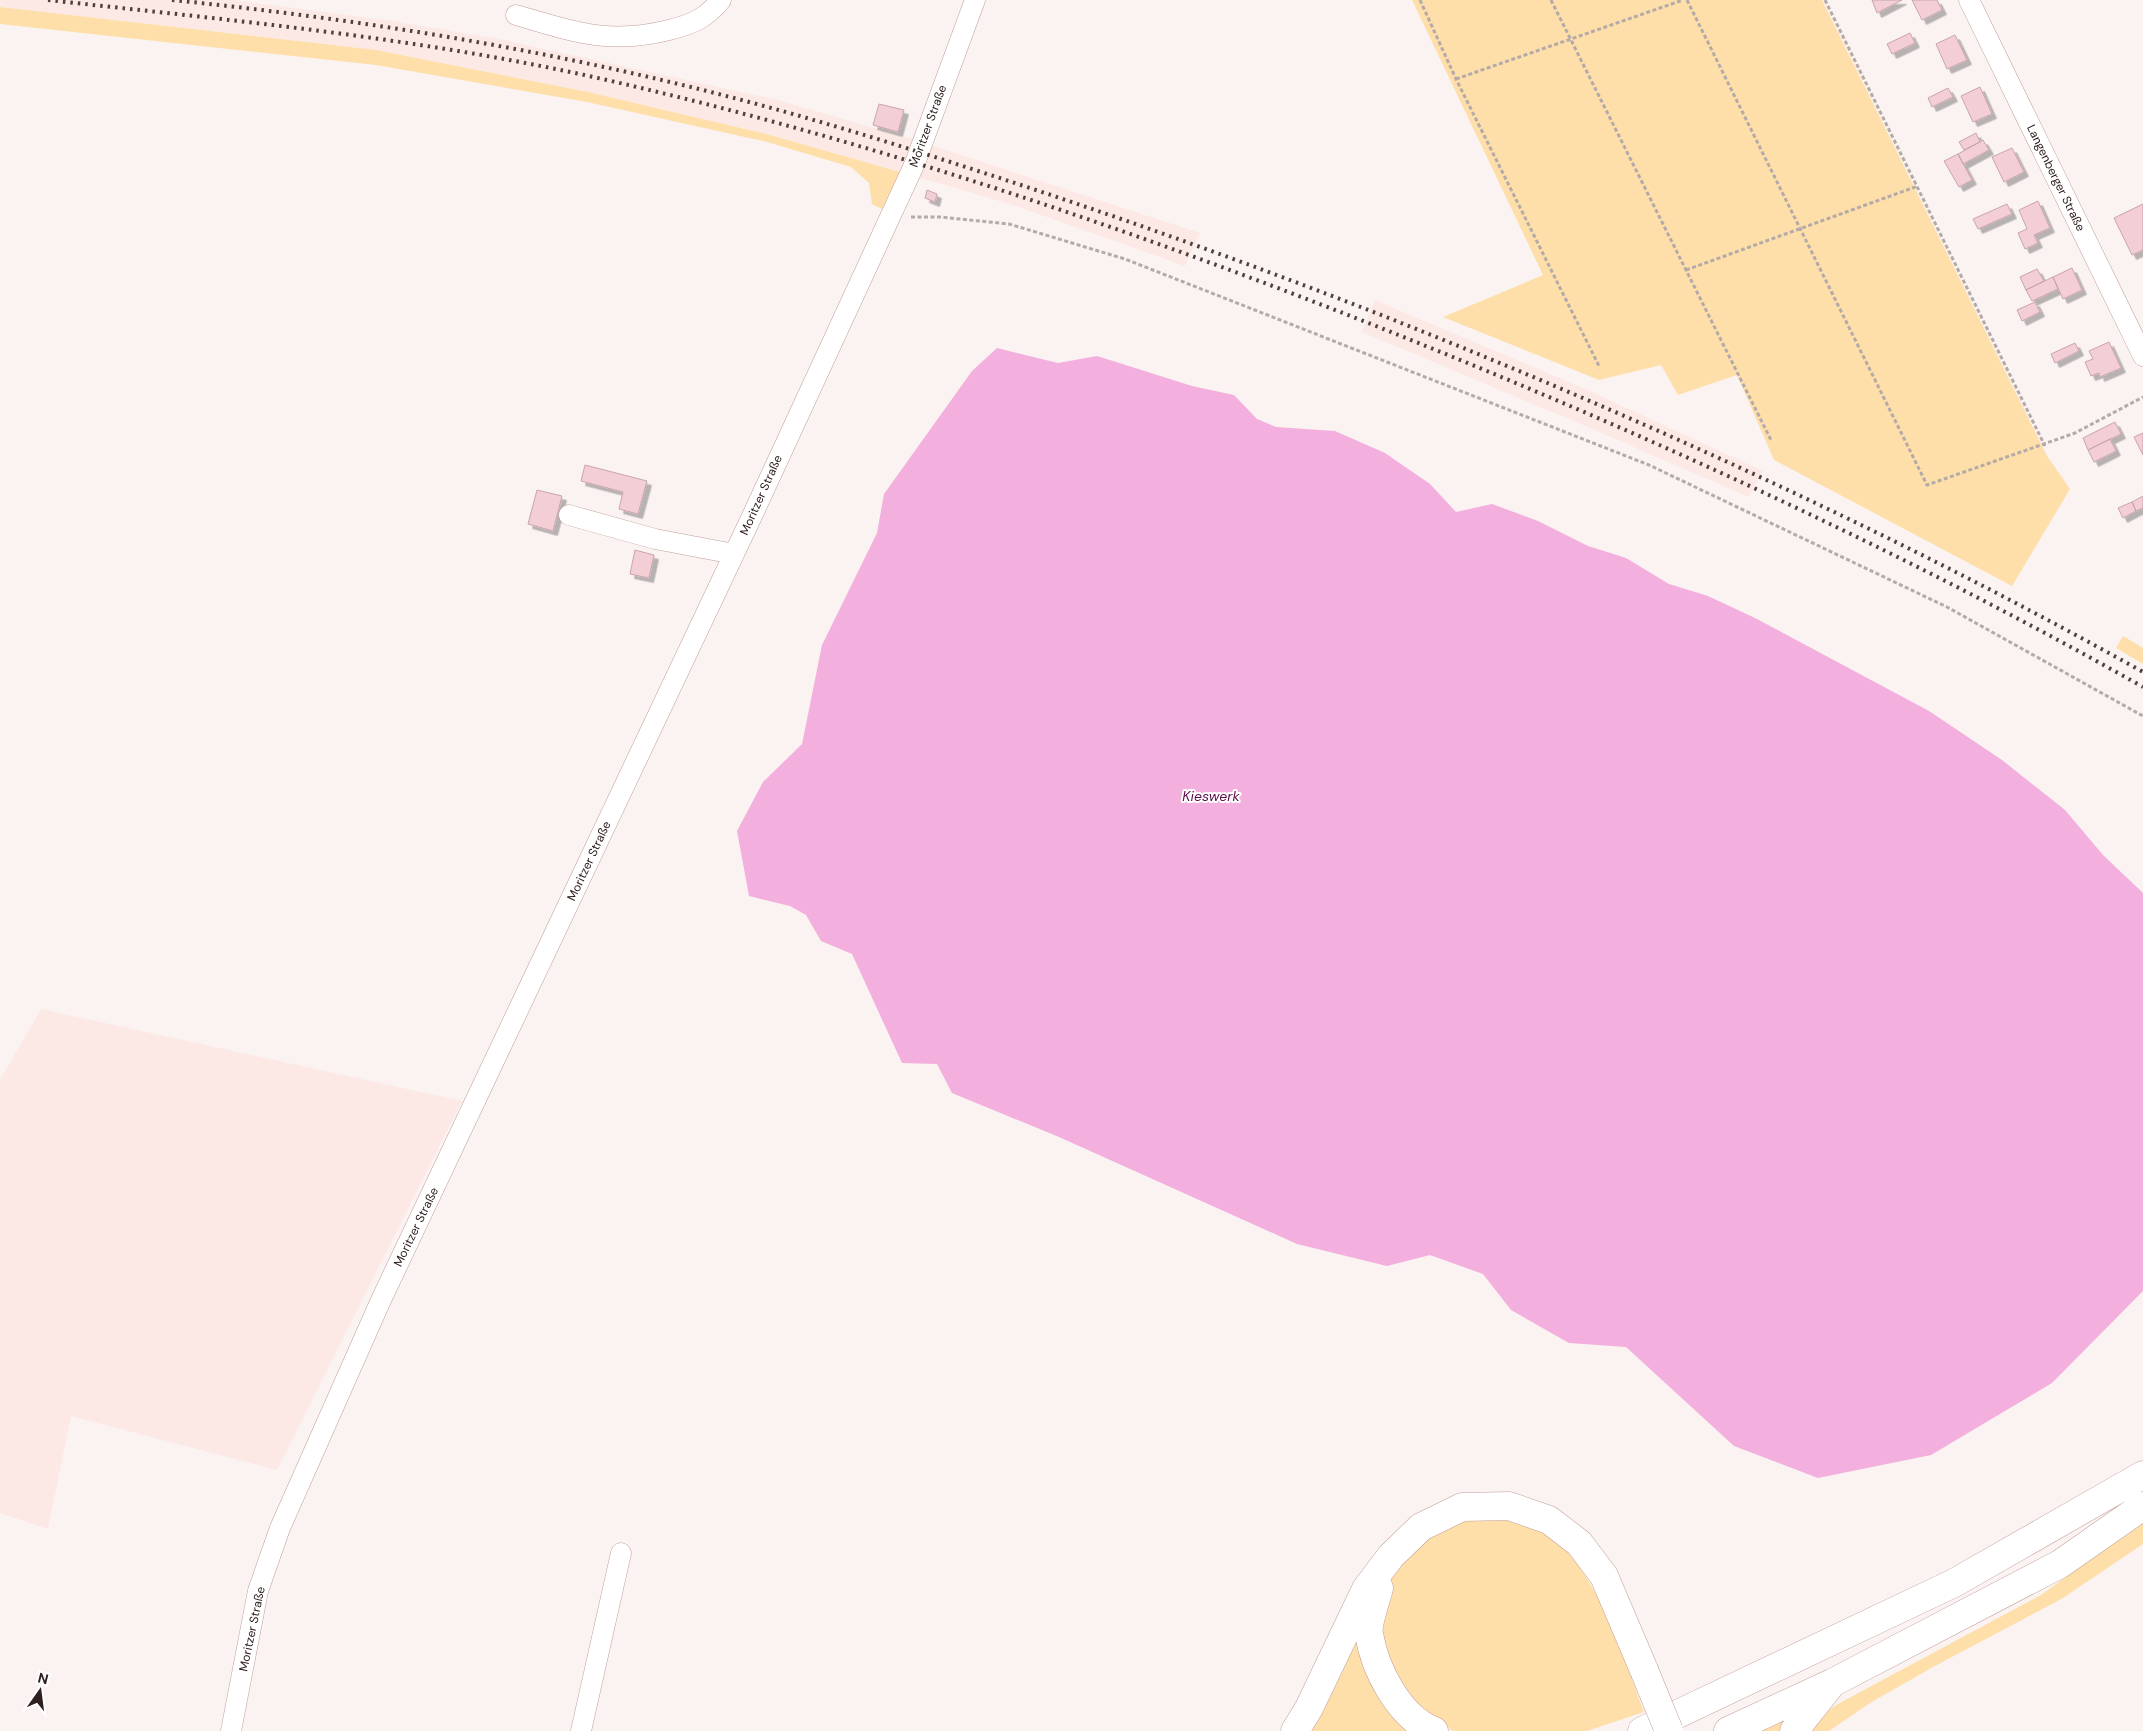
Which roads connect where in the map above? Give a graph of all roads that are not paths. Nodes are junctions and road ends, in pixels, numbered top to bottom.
1 (721, 0) edge
2 (975, 0) edge
3 (1969, 0) edge
4 (516, 15) dead end
5 (2143, 356) edge
6 (569, 515) dead end
7 (734, 554) junction
8 (2143, 1475) edge
9 (2143, 1506) edge
10 (621, 1553) dead end
11 (1384, 1567) junction
12 (1832, 1683) junction
13 (231, 1731) edge
14 (580, 1731) edge
15 (1295, 1731) edge
16 (1434, 1731) edge
17 (1642, 1731) edge
18 (1669, 1731) edge
19 (1728, 1731) edge
20 (1794, 1731) edge

1 - 4 street
2 - 7 street, Moritzer Straße
3 - 5 street, Langenberger Straße
6 - 7 street
7 - 13 street, Moritzer Straße
8 - 17 highway
9 - 12 highway
10 - 14 street
11 - 15 highway
11 - 16 highway
11 - 18 highway, bridge
12 - 19 highway
12 - 20 highway

